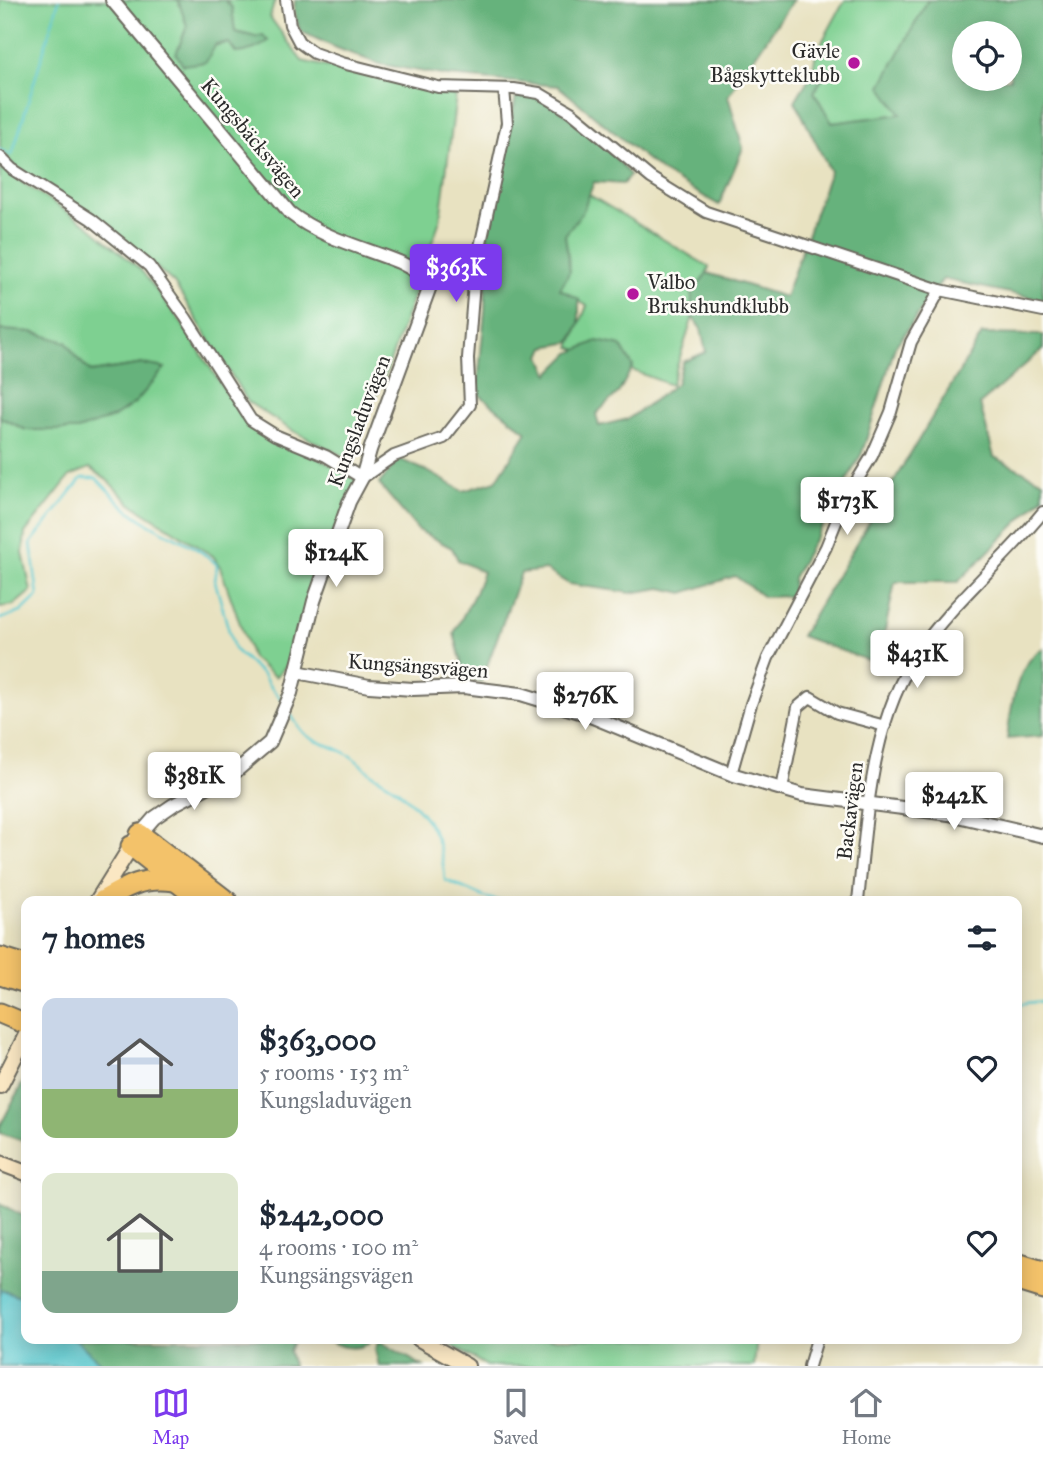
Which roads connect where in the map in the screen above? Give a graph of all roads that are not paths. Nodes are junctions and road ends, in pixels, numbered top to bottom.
1 (112, 0) edge
2 (286, 0) edge
3 (505, 89) junction
4 (0, 157) edge
5 (432, 281) joint
6 (940, 290) junction
7 (1043, 311) edge
8 (362, 478) junction
9 (1043, 512) edge
10 (297, 672) junction
11 (885, 726) junction
12 (731, 774) junction
13 (782, 789) junction
14 (869, 802) junction
15 (1043, 836) edge
16 (136, 840) junction
17 (176, 881) junction
18 (103, 896) edge
19 (109, 896) edge
20 (192, 896) edge
21 (220, 896) edge
22 (859, 896) edge
23 (0, 957) edge
24 (21, 963) edge
25 (0, 975) edge
26 (21, 981) edge
27 (0, 1013) edge
28 (21, 1022) edge
29 (21, 1045) edge
30 (0, 1086) edge
31 (0, 1163) edge
32 (21, 1170) edge
33 (1022, 1265) edge
34 (1043, 1271) edge
35 (1022, 1283) edge
36 (1043, 1289) edge
37 (428, 1344) edge
38 (815, 1344) edge
39 (467, 1366) edge
40 (808, 1366) edge

1 - 5 street, Kungsbäcksvägen
2 - 3 street
3 - 6 street
3 - 8 street
4 - 8 street
5 - 8 street, Kungsladuvägen
6 - 7 street
6 - 12 street
8 - 10 street, Kungsladuvägen
9 - 11 street, Backavägen
10 - 12 street, Kungsängsvägen
10 - 16 street, Kungsladuvägen
11 - 13 street
11 - 14 street, Backavägen
12 - 13 street, Kungsängsvägen
13 - 14 street, Kungsängsvägen
14 - 15 street, Kungsängsvägen
14 - 22 street, Backavägen
16 - 17 highway
16 - 18 main road
16 - 21 highway
17 - 19 highway
17 - 20 highway
23 - 24 highway
25 - 26 highway
27 - 28 highway
29 - 30 main road
31 - 32 main road
33 - 34 highway
35 - 36 highway
37 - 39 main road
38 - 40 street

